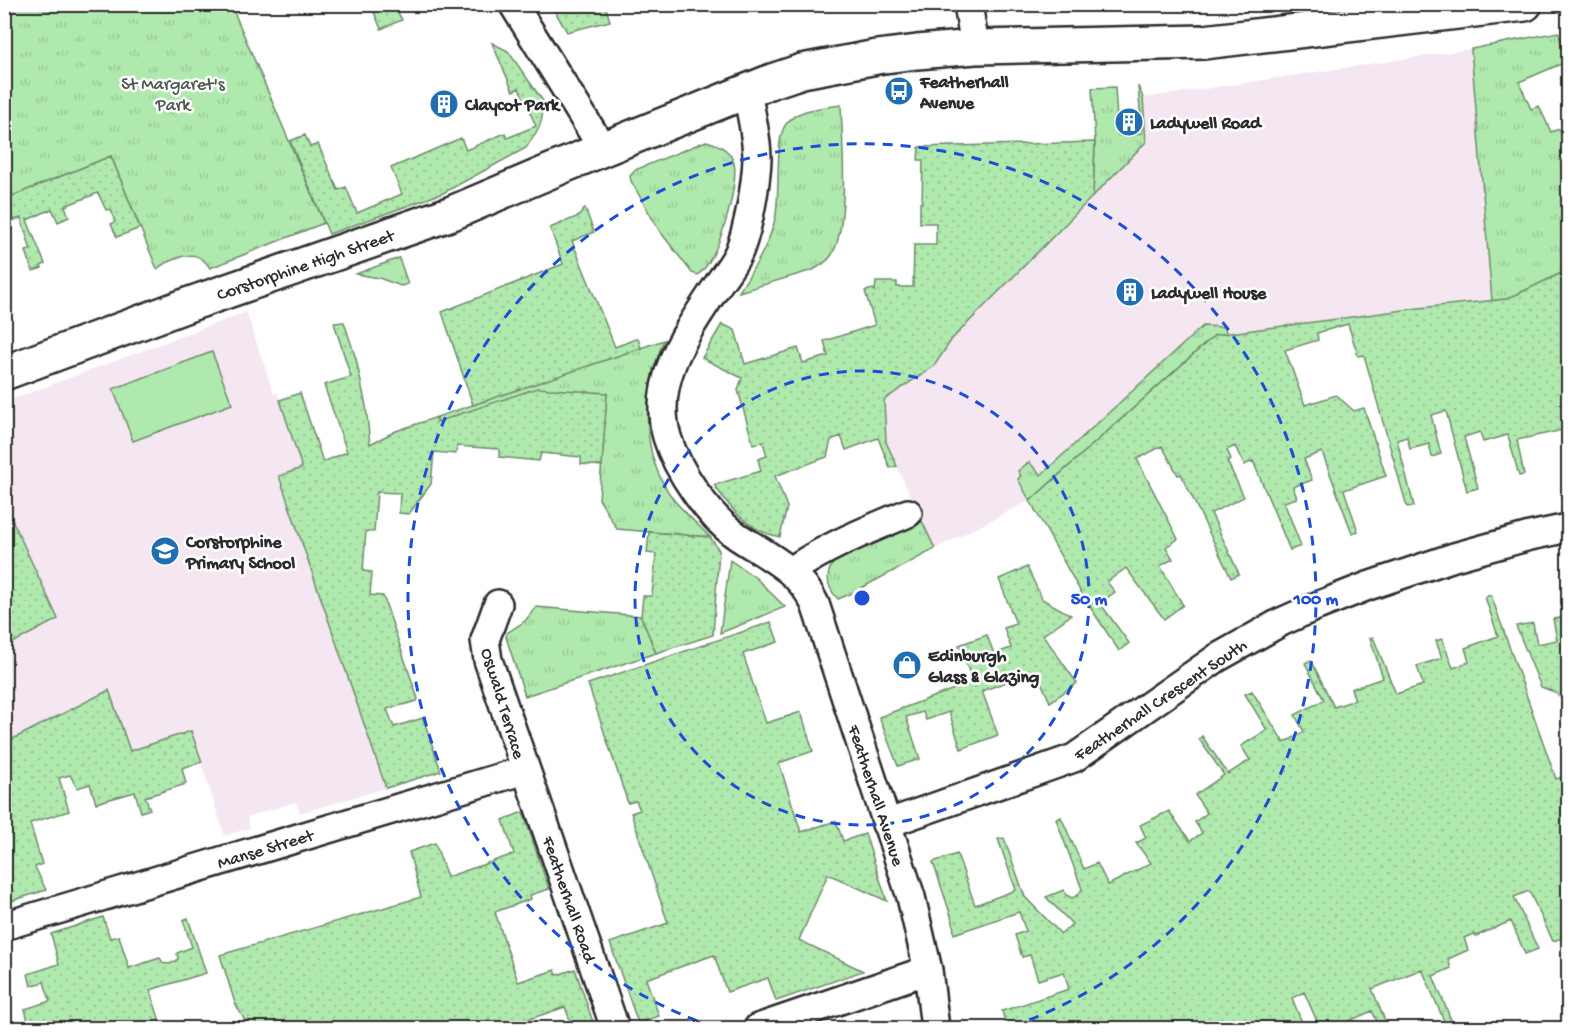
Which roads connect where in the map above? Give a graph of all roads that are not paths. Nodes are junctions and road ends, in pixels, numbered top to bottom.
1 (513, 4) edge
2 (968, 4) edge
3 (1525, 4) edge
4 (975, 47) junction
5 (747, 92) junction
6 (603, 149) junction
7 (4, 373) edge
8 (908, 513) dead end
9 (1569, 528) edge
10 (791, 571) junction
11 (498, 604) dead end
12 (525, 770) junction
13 (885, 824) junction
14 (4, 926) edge
15 (928, 970) junction
16 (615, 1029) edge
17 (758, 1029) edge
18 (935, 1029) edge

1 - 6 street
2 - 4 street
3 - 4 street
4 - 5 street
5 - 6 street
5 - 10 street, Featherhall Avenue
6 - 7 street, Corstorphine High Street
8 - 10 street
9 - 13 street, Featherhall Crescent South
10 - 13 street, Featherhall Avenue
11 - 12 street, Oswald Terrace
12 - 14 street, Manse Street
12 - 16 street, Featherhall Road
13 - 15 street, Featherhall Avenue
15 - 17 street
15 - 18 street, Featherhall Avenue

